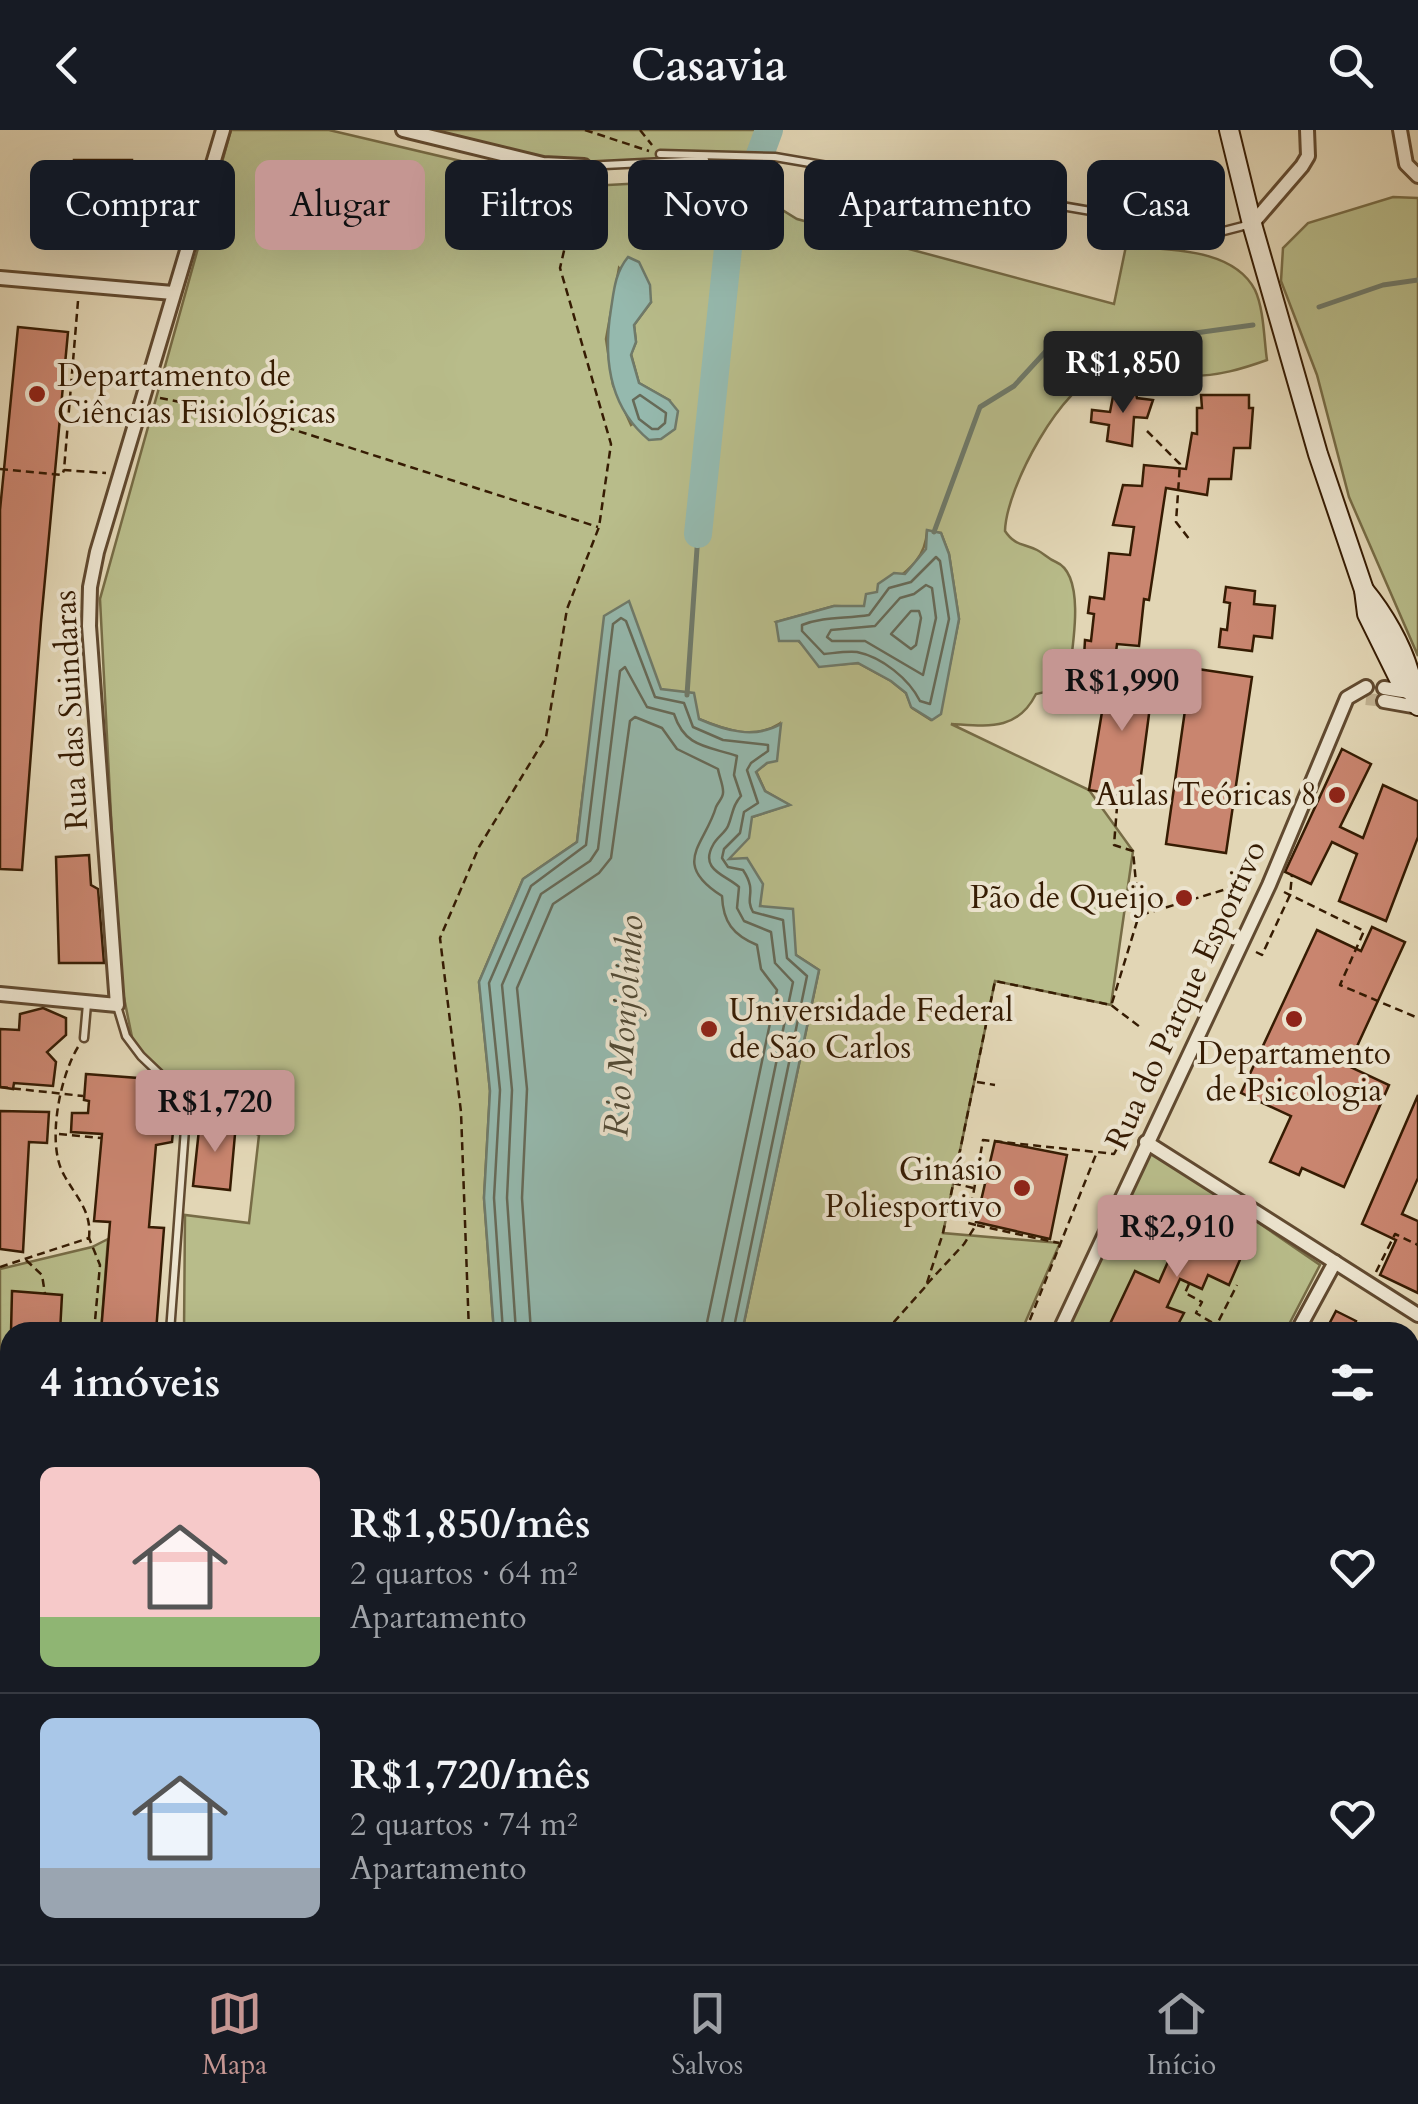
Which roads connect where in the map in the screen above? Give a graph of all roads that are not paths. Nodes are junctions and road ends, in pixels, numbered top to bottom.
1 (223, 130) edge
2 (402, 130) edge
3 (1229, 130) edge
4 (1307, 130) edge
5 (1400, 130) edge
6 (660, 154) road end
7 (745, 158) junction
8 (526, 160) edge
9 (608, 165) edge
10 (1414, 174) edge
11 (1252, 224) junction
12 (0, 278) edge
13 (173, 293) junction
14 (1366, 693) dead end
15 (1384, 695) tunnel mouth
16 (1416, 702) edge
17 (0, 994) edge
18 (87, 1004) junction
19 (116, 1005) junction
20 (84, 1038) road end
21 (1146, 1142) junction
22 (1335, 1262) junction
23 (1070, 1314) junction
24 (1418, 1315) edge
25 (171, 1322) edge
26 (1066, 1322) edge
27 (1071, 1322) edge
28 (1302, 1322) edge

1 - 13 street, Rua das Suindaras
2 - 8 street
3 - 11 main road
4 - 11 street
5 - 10 street
6 - 7 lane
7 - 9 lane
7 - 11 lane
11 - 16 main road
12 - 13 street
13 - 19 street, Rua das Suindaras
14 - 21 street, Rua do Parque Esportivo
15 - 16 street
17 - 18 street
18 - 19 street
18 - 20 lane
19 - 25 lane
21 - 22 street
21 - 23 street, Rua do Parque Esportivo
22 - 24 street
22 - 28 street
23 - 26 street, Rua do Parque Esportivo
23 - 27 street

